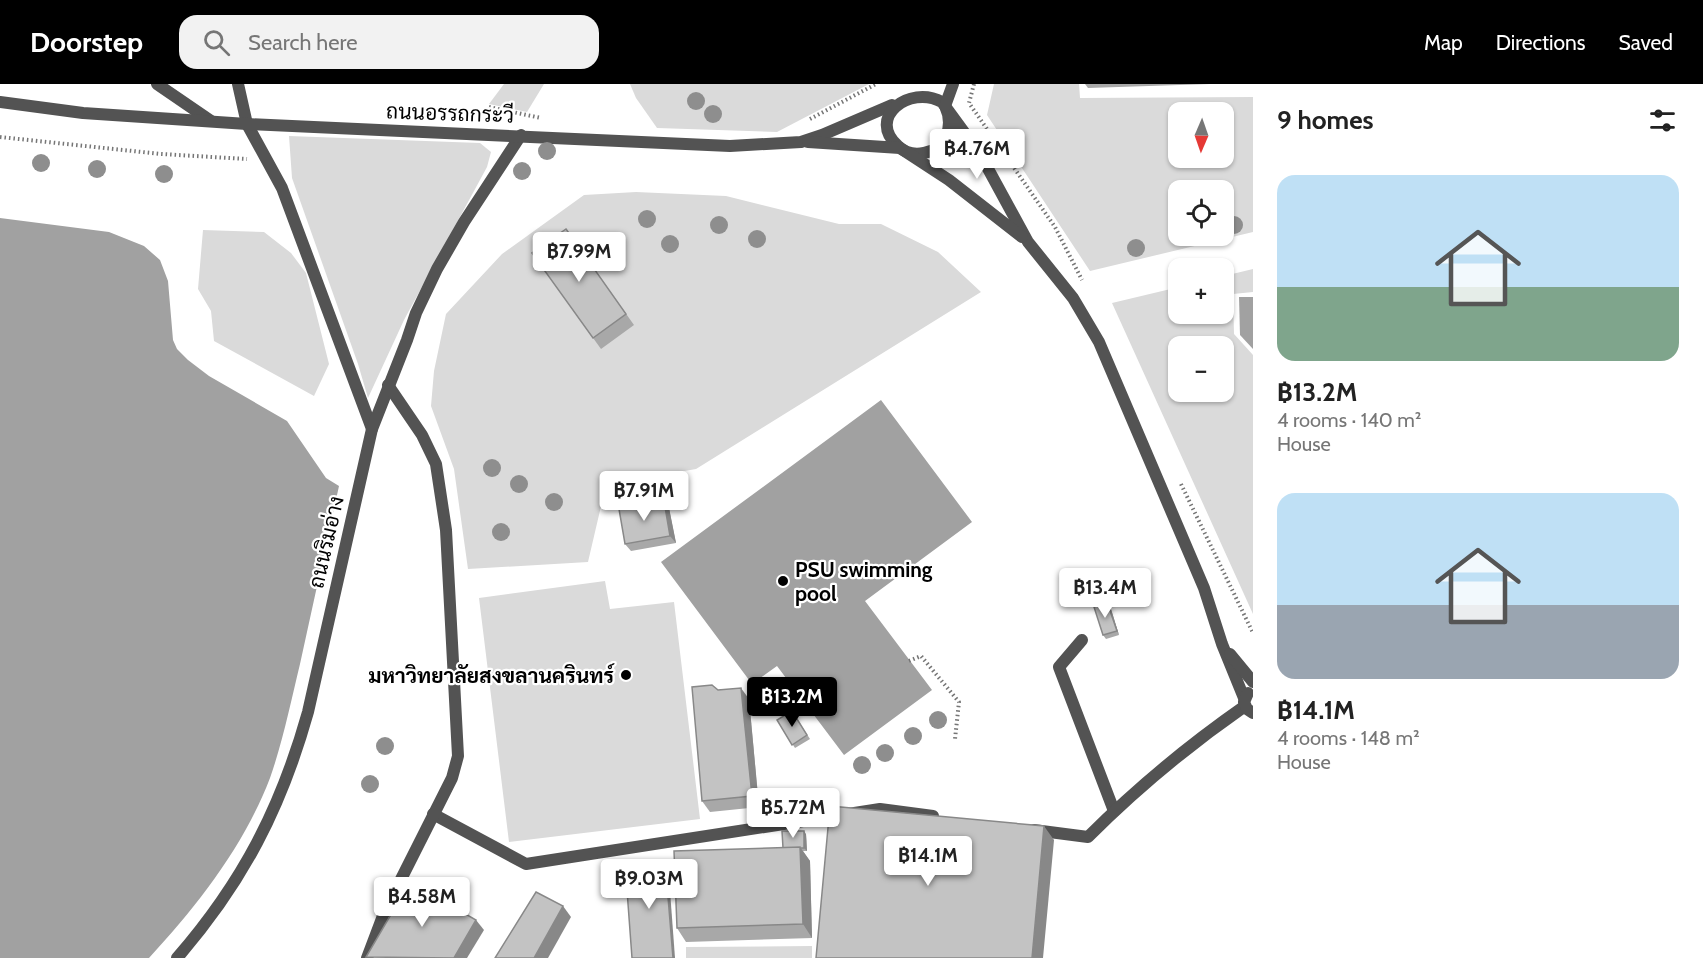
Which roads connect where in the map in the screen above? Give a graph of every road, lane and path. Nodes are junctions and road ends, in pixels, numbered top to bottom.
1 (157, 84) edge
2 (238, 84) edge
3 (876, 84) edge
4 (919, 84) edge
5 (953, 84) edge
6 (909, 93) junction
7 (0, 102) edge
8 (892, 105) junction
9 (945, 106) junction
10 (489, 107) dead end
11 (547, 119) dead end
12 (211, 121) junction
13 (806, 121) dead end
14 (247, 124) junction
15 (521, 135) junction
16 (0, 137) edge
17 (801, 142) junction
18 (900, 148) junction
19 (269, 160) junction
20 (1028, 242) junction
21 (388, 385) junction
22 (372, 429) junction
23 (1082, 640) dead end
24 (1222, 644) junction
25 (909, 661) dead end
26 (1253, 682) edge
27 (1249, 704) edge
28 (1253, 725) edge
29 (955, 739) dead end
30 (1114, 811) junction
31 (433, 814) junction
32 (949, 818) edge
33 (1019, 828) edge
34 (177, 958) edge
35 (367, 958) edge

1 - 12 street
2 - 14 street
3 - 13 path
4 - 6 street
5 - 9 street
6 - 8 street
6 - 9 street
7 - 12 street, ถนนอรรถกระวี
8 - 17 street, ถนนอรรถกระวี
8 - 18 street
9 - 18 street
9 - 20 street
10 - 11 path
12 - 14 street, ถนนอรรถกระวี
14 - 15 street, ถนนอรรถกระวี
14 - 19 street
15 - 17 street, ถนนอรรถกระวี
15 - 21 street, ถนนริมอ่าง
16 - 19 path
17 - 18 street
18 - 20 street
19 - 22 street
20 - 24 street
21 - 22 street, ถนนริมอ่าง
21 - 31 street
22 - 34 street, ถนนริมอ่าง
23 - 30 street
24 - 26 street
24 - 27 street
25 - 29 path
27 - 28 street
27 - 30 street
30 - 33 street
31 - 32 street
31 - 35 street

